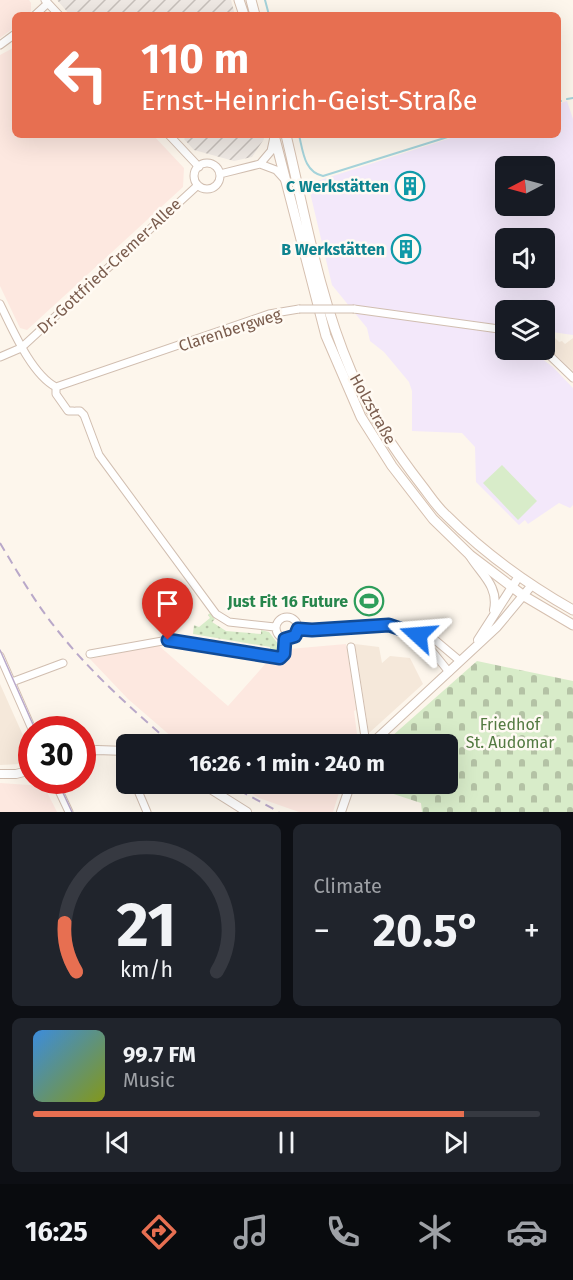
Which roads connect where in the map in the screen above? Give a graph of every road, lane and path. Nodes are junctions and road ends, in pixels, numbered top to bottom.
1 (172, 138) edge
2 (273, 138) edge
3 (275, 138) edge
4 (287, 138) edge
5 (260, 164) junction
6 (199, 167) junction
7 (220, 174) junction
8 (285, 180) junction
9 (198, 185) junction
10 (0, 303) edge
11 (495, 328) edge
12 (21, 348) junction
13 (0, 357) edge
14 (554, 360) edge
15 (573, 378) edge
16 (56, 387) junction
17 (470, 555) junction
18 (519, 576) junction
19 (532, 585) junction
20 (512, 587) junction
21 (524, 596) junction
22 (573, 610) edge
23 (494, 614) junction
24 (573, 625) edge
25 (275, 627) junction
26 (298, 629) junction
27 (425, 638) junction
28 (285, 639) junction
29 (351, 647) dead end
30 (474, 648) junction
31 (90, 654) dead end
32 (0, 656) edge
33 (460, 661) junction
34 (63, 663) dead end
35 (449, 672) junction
36 (12, 682) junction
37 (26, 716) edge
38 (365, 734) edge
39 (381, 734) edge
40 (116, 750) edge
41 (96, 752) edge
42 (18, 772) edge
43 (0, 774) edge
44 (61, 794) edge
45 (139, 794) edge
46 (219, 794) edge
47 (347, 794) edge
48 (69, 812) edge
49 (147, 812) edge
50 (248, 812) edge
51 (341, 812) edge

1 - 6 street
2 - 5 street
3 - 8 main road, Holzstraße
4 - 18 main road, Holzstraße
5 - 7 street, Dr.-Gottfried-Cremer-Allee
5 - 8 street
6 - 7 street
6 - 9 street
7 - 9 street, Dr.-Gottfried-Cremer-Allee
8 - 17 main road, Holzstraße
9 - 12 street, Dr.-Gottfried-Cremer-Allee
10 - 12 street, Dr.-Gottfried-Cremer-Allee
11 - 16 street, Clarenbergweg, bridge
12 - 13 street, Dr.-Gottfried-Cremer-Allee
12 - 16 street, Dr.-Gottfried-Cremer-Allee
14 - 15 street
16 - 25 street, Dr.-Gottfried-Cremer-Allee
17 - 20 main road, Holzstraße
17 - 23 street, Holzstraße
18 - 19 main road, Holzstraße
18 - 20 street
19 - 21 street
19 - 22 main road, Holzstraße
20 - 21 main road, Holzstraße
20 - 23 street
21 - 24 main road, Holzstraße
21 - 30 street
23 - 30 street
25 - 26 street
25 - 28 street
26 - 27 street
26 - 28 street
27 - 33 street
27 - 35 street
28 - 31 street
29 - 38 street
30 - 33 street
32 - 36 street
33 - 35 street
34 - 36 street
35 - 39 street
36 - 37 street
40 - 41 street
42 - 43 street
44 - 48 street
45 - 49 street
46 - 50 street
47 - 51 street

